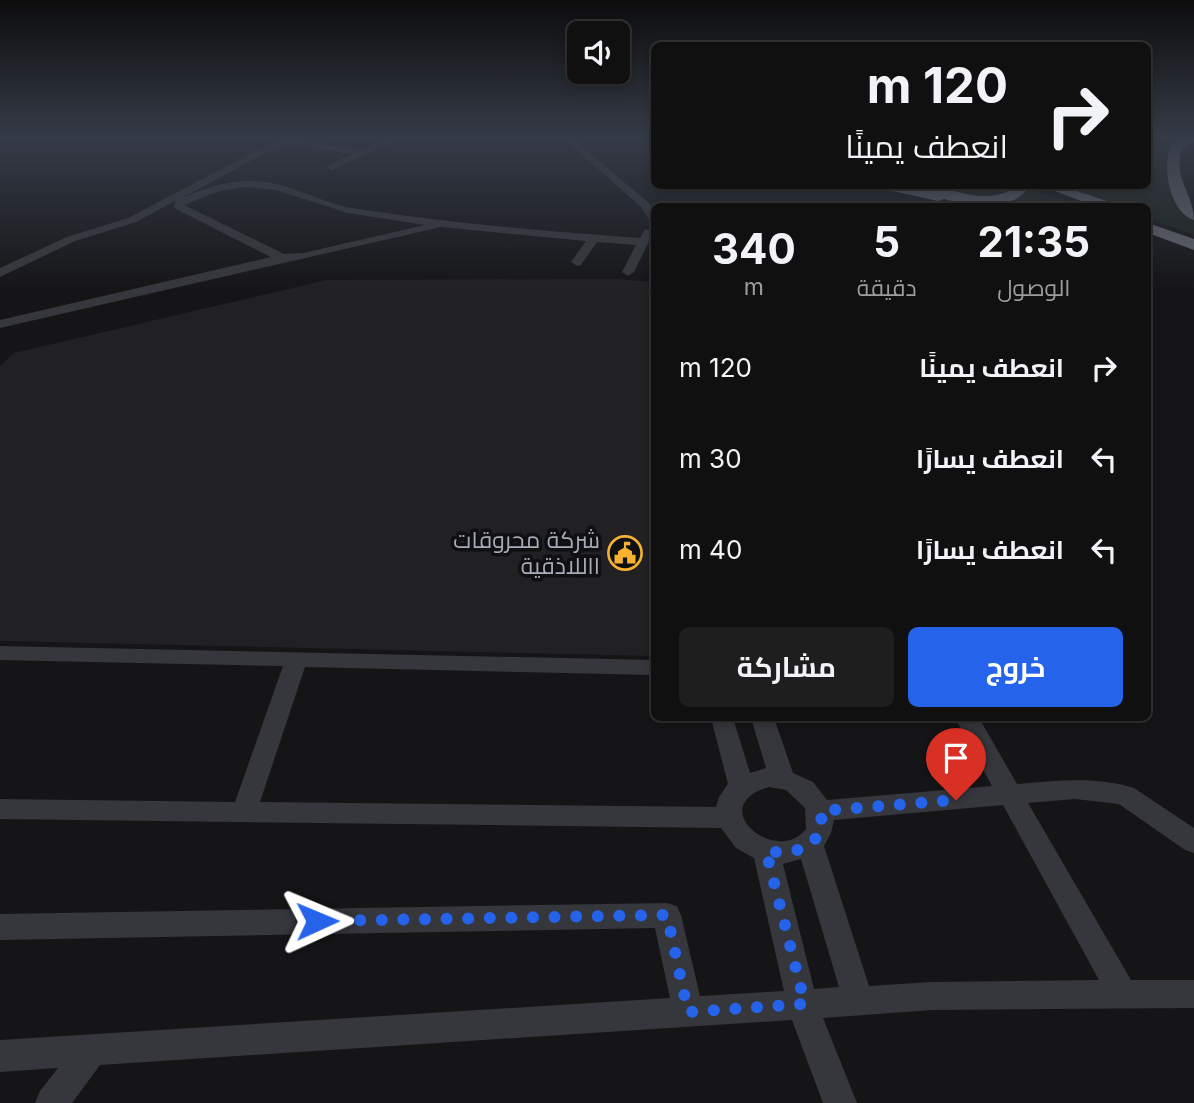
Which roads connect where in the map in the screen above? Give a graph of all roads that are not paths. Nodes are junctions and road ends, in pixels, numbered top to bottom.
1 (189, 189) edge
2 (212, 189) edge
3 (276, 189) edge
4 (627, 189) edge
5 (904, 189) edge
6 (930, 189) edge
7 (1018, 189) edge
8 (1041, 189) edge
9 (1058, 189) edge
10 (1178, 189) edge
11 (961, 203) edge
12 (1079, 203) edge
13 (1099, 203) edge
14 (651, 214) edge
15 (1194, 215) edge
16 (1151, 222) edge
17 (438, 225) junction
18 (651, 230) edge
19 (1151, 230) edge
20 (1194, 237) edge
21 (594, 238) junction
22 (644, 242) junction
23 (1194, 245) edge
24 (1166, 254) dead end
25 (282, 258) junction
26 (1194, 261) edge
27 (577, 262) dead end
28 (628, 272) dead end
29 (0, 273) edge
30 (0, 324) edge
31 (0, 653) edge
32 (296, 660) junction
33 (651, 667) edge
34 (723, 721) edge
35 (764, 721) edge
36 (969, 721) edge
37 (782, 779) junction
38 (741, 785) junction
39 (1010, 795) junction
40 (0, 808) edge
41 (821, 811) junction
42 (244, 812) junction
43 (728, 818) junction
44 (1194, 842) edge
45 (810, 844) junction
46 (766, 851) junction
47 (0, 927) edge
48 (1123, 995) junction
49 (1191, 998) edge
50 (858, 1001) junction
51 (805, 1004) junction
52 (688, 1012) junction
53 (90, 1052) junction
54 (0, 1056) edge
55 (52, 1103) edge
56 (840, 1103) edge

1 - 29 street
2 - 25 street
3 - 17 street
4 - 14 street
5 - 11 highway
6 - 7 highway
8 - 12 highway
9 - 13 highway
10 - 15 highway
16 - 20 highway
17 - 21 street
17 - 25 street
18 - 22 street
19 - 23 highway
21 - 22 street
21 - 27 street
22 - 28 street
24 - 26 highway
25 - 30 street
31 - 32 street
32 - 33 street
32 - 42 street
34 - 38 street
35 - 37 street
36 - 39 street
37 - 38 street
37 - 41 street
38 - 43 street
39 - 41 street
39 - 44 street
39 - 48 street
40 - 42 street
41 - 45 street
42 - 43 street
43 - 46 street
45 - 46 street
45 - 50 street
46 - 51 street
47 - 52 street
48 - 49 street
48 - 50 street
50 - 51 street
51 - 52 street
51 - 56 street
52 - 53 street
53 - 54 street
53 - 55 street

